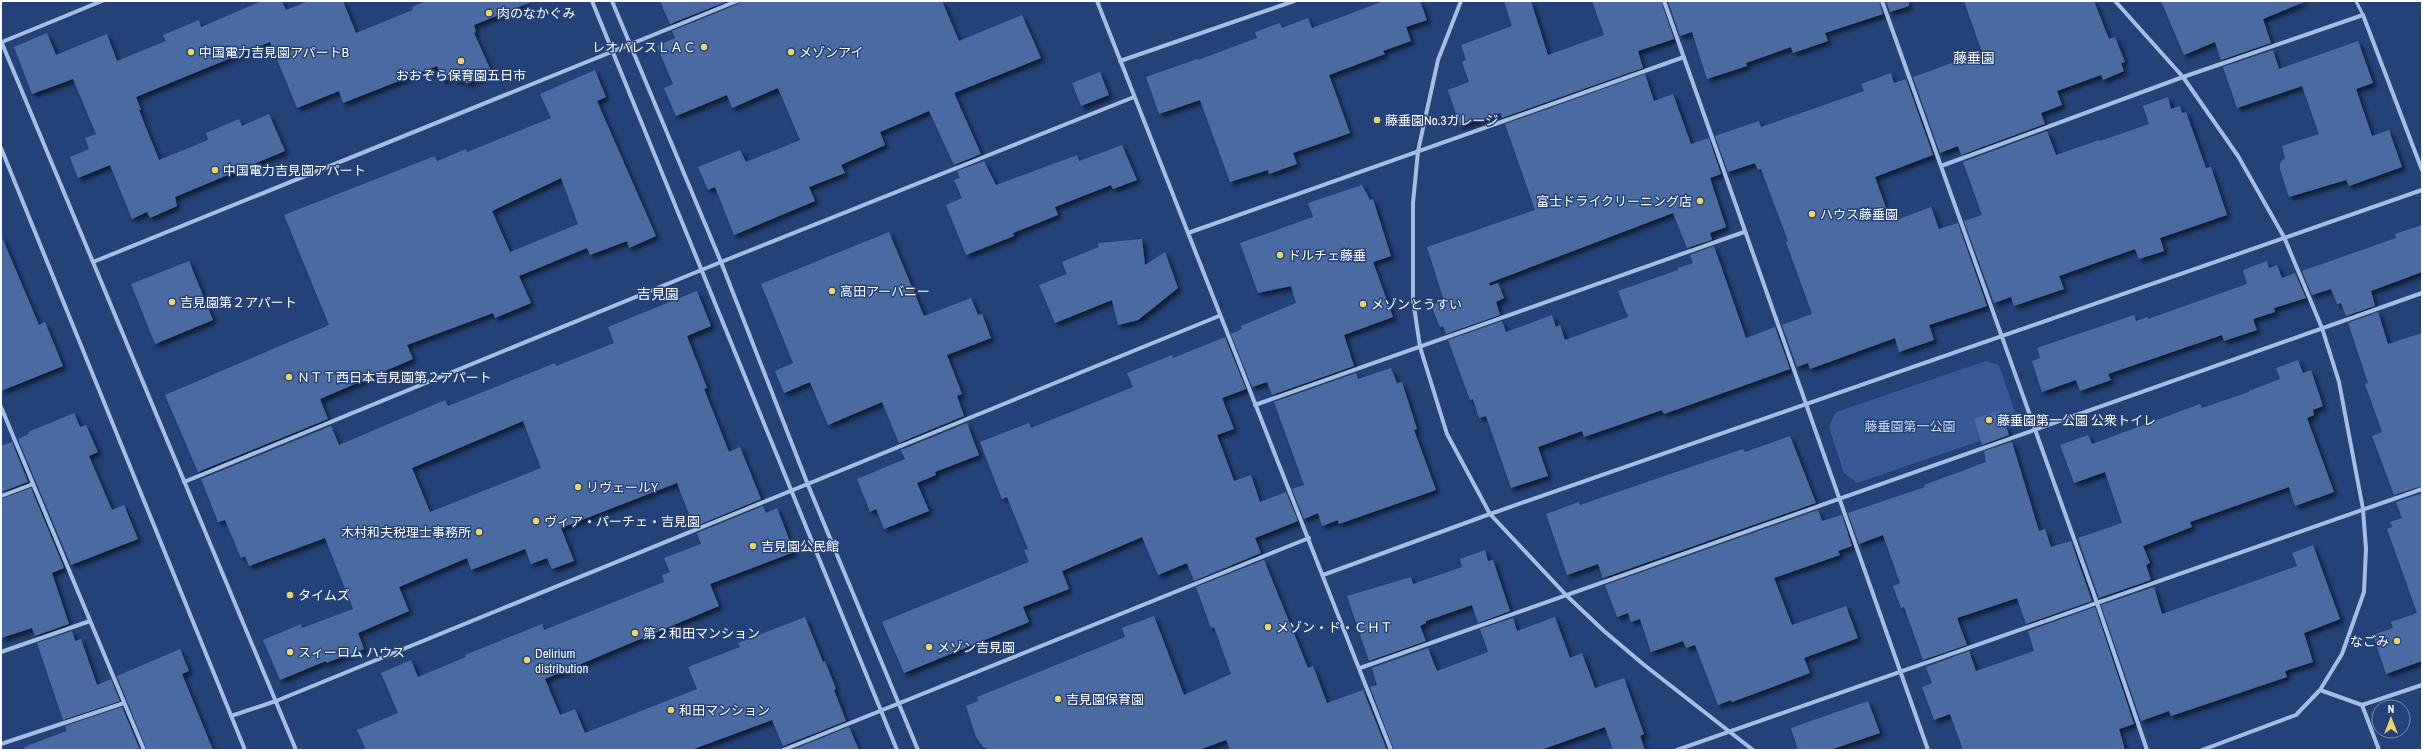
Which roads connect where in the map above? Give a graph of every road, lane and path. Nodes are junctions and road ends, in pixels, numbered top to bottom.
1 (102, 1) edge
2 (592, 1) edge
3 (612, 1) edge
4 (737, 1) edge
5 (1097, 1) edge
6 (1294, 1) edge
7 (1461, 1) edge
8 (1664, 1) edge
9 (1882, 1) edge
10 (2116, 1) edge
11 (2356, 1) edge
12 (2363, 15) junction
13 (1, 41) edge
14 (630, 45) junction
15 (612, 52) junction
16 (1684, 57) junction
17 (1120, 61) junction
18 (2183, 77) junction
19 (1134, 97) junction
20 (1, 148) edge
21 (1418, 150) junction
22 (1941, 166) junction
23 (2422, 170) edge
24 (2422, 190) edge
25 (1744, 232) junction
26 (1188, 233) junction
27 (2284, 237) junction
28 (93, 262) junction
29 (720, 262) junction
30 (702, 270) junction
31 (2422, 293) edge
32 (1219, 316) junction
33 (2322, 328) junction
34 (2003, 337) junction
35 (1420, 347) junction
36 (1806, 404) junction
37 (1254, 405) junction
38 (1, 407) edge
39 (2036, 430) junction
40 (184, 482) junction
41 (33, 484) junction
42 (808, 484) junction
43 (2422, 489) edge
44 (790, 490) junction
45 (1, 496) edge
46 (1840, 497) junction
47 (2363, 510) junction
48 (1490, 514) junction
49 (1309, 538) junction
50 (1323, 575) junction
51 (1568, 596) junction
52 (2097, 603) junction
53 (90, 621) junction
54 (1, 652) edge
55 (1360, 668) junction
56 (1900, 672) junction
57 (2422, 685) edge
58 (2320, 690) junction
59 (276, 701) junction
60 (124, 703) junction
61 (900, 704) junction
62 (2362, 705) junction
63 (881, 711) junction
64 (231, 716) junction
65 (1728, 732) junction
66 (1, 744) edge
67 (144, 750) edge
68 (245, 750) edge
69 (296, 750) edge
70 (784, 750) edge
71 (897, 750) edge
72 (918, 750) edge
73 (1391, 750) edge
74 (1677, 750) edge
75 (1753, 750) edge
76 (1928, 750) edge
77 (2146, 750) edge
78 (2202, 750) edge
79 (2379, 750) edge

1 - 13 street
2 - 15 street
3 - 14 street
4 - 14 street
5 - 17 street
6 - 17 street
7 - 21 street
8 - 16 street
9 - 22 street
10 - 18 street
11 - 12 lane
12 - 18 street
12 - 23 street
13 - 28 street
14 - 15 street
14 - 29 street
15 - 28 street
15 - 30 street
16 - 21 street
16 - 25 street
17 - 19 street
18 - 22 street
18 - 27 street
19 - 26 street
19 - 29 street
20 - 64 street
21 - 26 street
21 - 35 street
22 - 34 street
24 - 27 street
25 - 35 street
25 - 36 street
26 - 32 street
27 - 33 street
27 - 34 street
28 - 40 street
29 - 30 street
29 - 42 street
30 - 40 street
30 - 44 street
31 - 33 street
32 - 37 street
32 - 42 street
33 - 39 street
33 - 47 street
34 - 36 street
34 - 39 street
35 - 37 street
35 - 48 street
36 - 46 street
36 - 48 street
37 - 49 street
38 - 41 street
39 - 46 street
39 - 52 street
40 - 59 street
41 - 45 street
41 - 53 street
42 - 44 street
42 - 61 street
43 - 47 street
44 - 59 street
44 - 63 street
46 - 51 street
46 - 56 street
47 - 52 street
47 - 58 street
48 - 50 street
48 - 51 street
49 - 50 street
49 - 61 street
50 - 55 street
51 - 55 street
51 - 65 street
52 - 56 street
52 - 77 street
53 - 54 street
53 - 60 street
55 - 73 street
56 - 65 street
56 - 76 street
57 - 62 street
58 - 62 street
58 - 78 street
59 - 64 street
59 - 69 street
60 - 66 street
60 - 67 street
61 - 63 street
61 - 72 street
62 - 79 street
63 - 70 street
63 - 71 street
64 - 68 street
65 - 74 street
65 - 75 street

